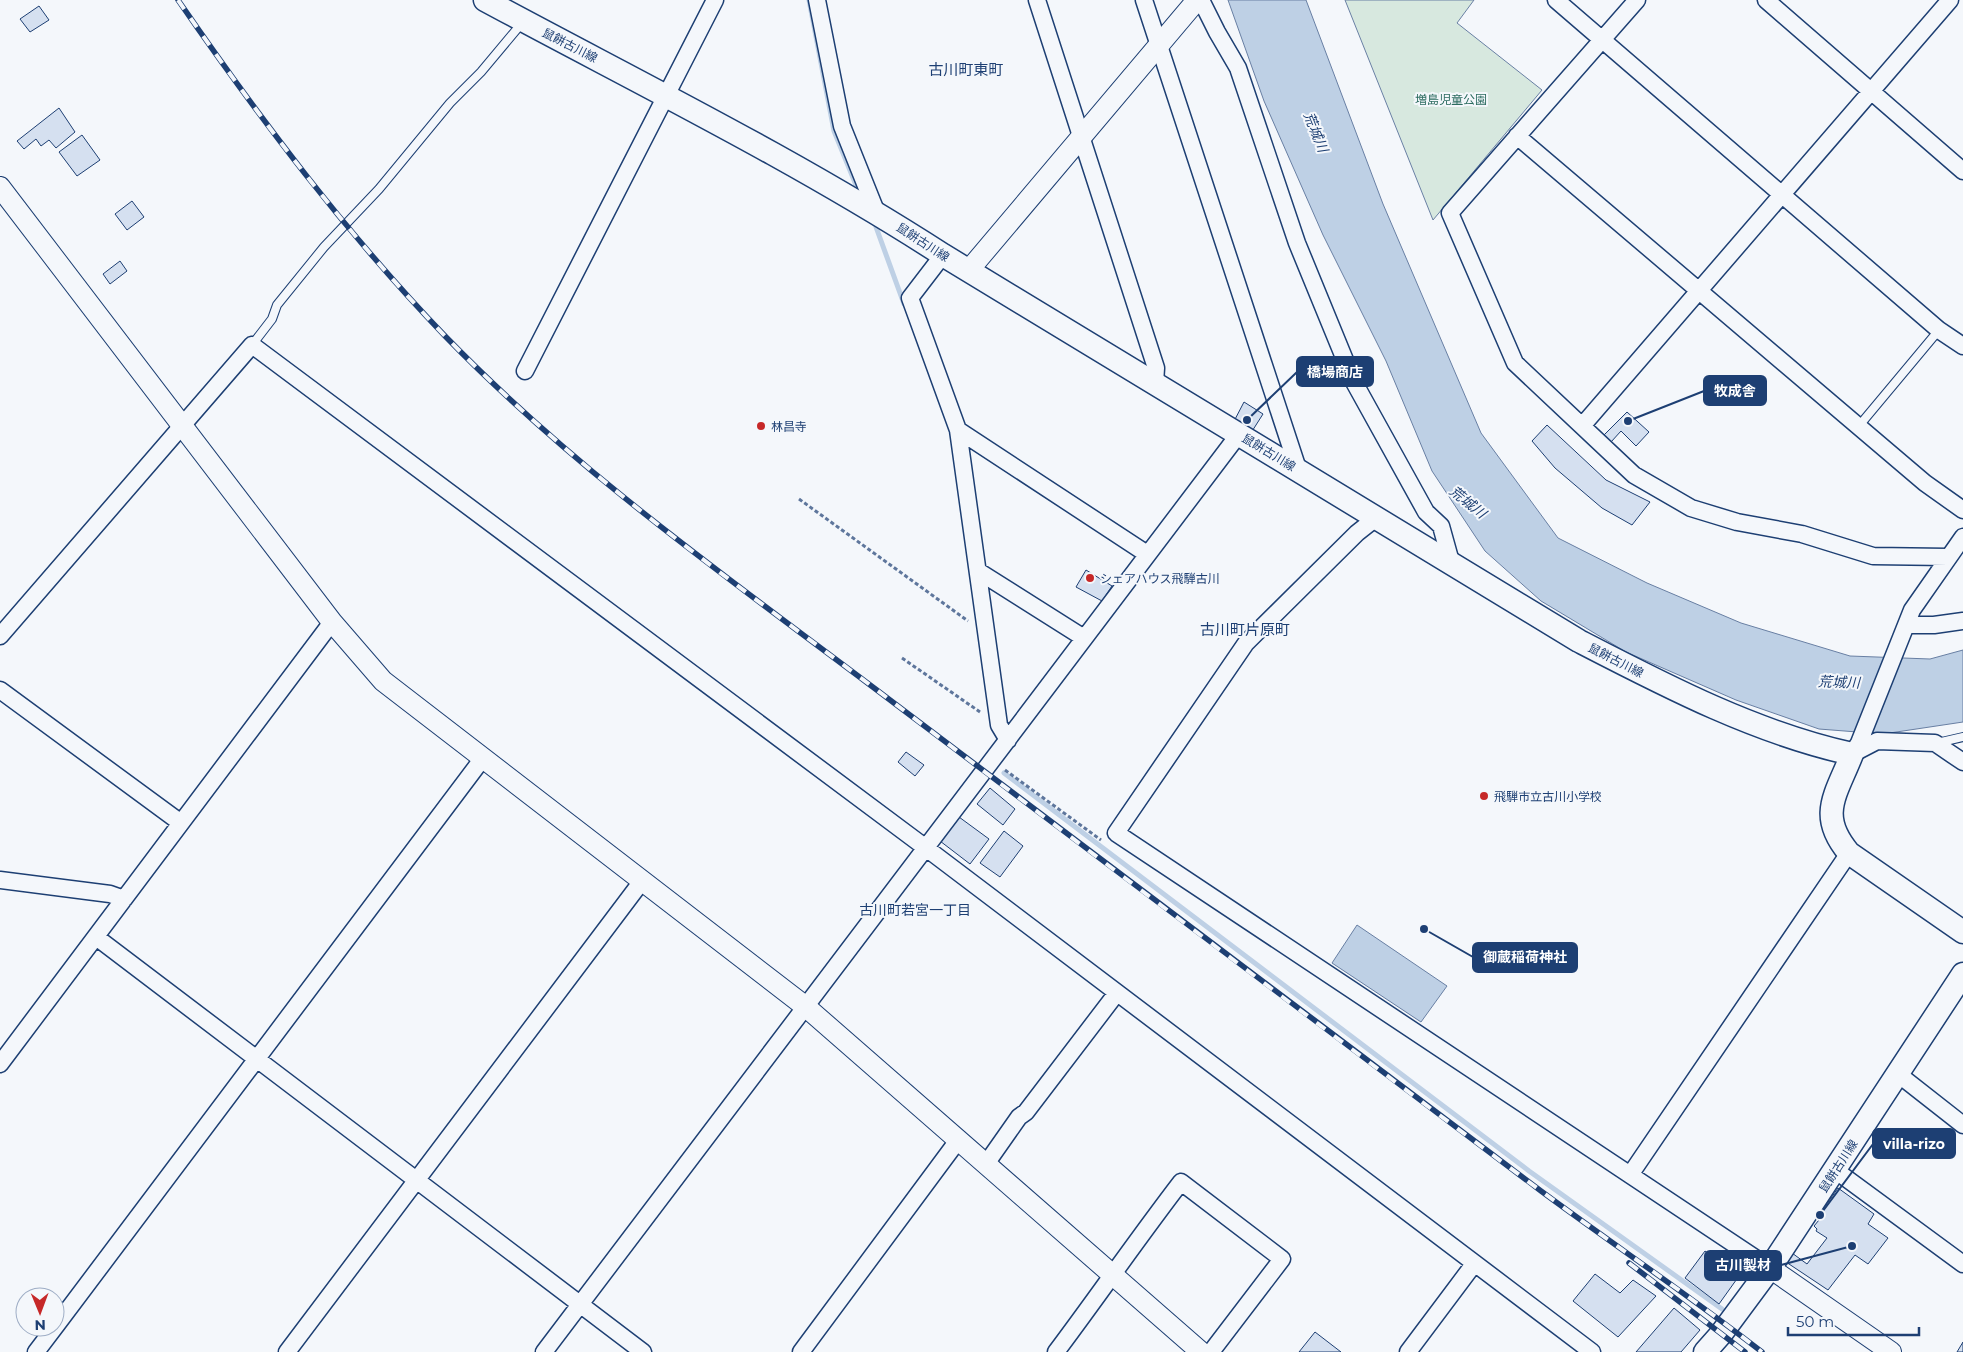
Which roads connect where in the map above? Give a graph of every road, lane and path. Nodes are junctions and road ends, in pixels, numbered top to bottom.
1 (485, 0) edge
2 (715, 0) edge
3 (817, 0) edge
4 (1037, 0) edge
5 (1144, 0) edge
6 (1199, 0) edge
7 (1556, 0) edge
8 (1637, 0) edge
9 (1766, 0) edge
10 (1950, 0) edge
11 (524, 21) junction
12 (1602, 40) junction
13 (1160, 47) junction
14 (1871, 91) junction
15 (666, 95) junction
16 (1081, 136) junction
17 (1517, 136) junction
18 (1963, 170) edge
19 (0, 187) edge
20 (1781, 193) junction
21 (876, 211) junction
22 (943, 256) junction
23 (969, 270) junction
24 (1699, 290) junction
25 (1939, 330) junction
26 (252, 345) junction
27 (1963, 346) edge
28 (526, 371) dead end
29 (1155, 383) junction
30 (183, 426) junction
31 (1582, 426) junction
32 (1858, 427) junction
33 (958, 430) junction
34 (1239, 434) junction
35 (1298, 469) junction
36 (799, 499) dead end
37 (1963, 510) edge
38 (1376, 518) junction
39 (1963, 537) edge
40 (1147, 554) junction
41 (1948, 557) junction
42 (1451, 562) junction
43 (978, 571) junction
44 (1963, 621) edge
45 (332, 622) junction
46 (1903, 630) junction
47 (987, 634) junction
48 (0, 636) edge
49 (1084, 638) junction
50 (902, 658) dead end
51 (0, 690) edge
52 (999, 725) junction
53 (1963, 736) edge
54 (1008, 740) junction
55 (1935, 743) junction
56 (1856, 746) junction
57 (483, 758) junction
58 (993, 761) junction
59 (1963, 762) edge
60 (181, 822) junction
61 (1116, 833) junction
62 (926, 848) junction
63 (1849, 854) junction
64 (0, 880) edge
65 (642, 881) junction
66 (124, 899) junction
67 (1963, 932) edge
68 (96, 937) junction
69 (1963, 974) edge
70 (1116, 994) junction
71 (806, 1007) junction
72 (256, 1059) junction
73 (0, 1064) edge
74 (1898, 1074) junction
75 (1963, 1125) edge
76 (959, 1139) junction
77 (986, 1164) junction
78 (1835, 1170) junction
79 (1630, 1175) junction
80 (417, 1181) junction
81 (1474, 1264) junction
82 (1963, 1264) edge
83 (1770, 1268) junction
84 (1114, 1275) junction
85 (580, 1304) junction
86 (65, 1314) edge
87 (48, 1337) edge
88 (38, 1351) edge
89 (287, 1352) edge
90 (544, 1352) edge
91 (643, 1352) edge
92 (801, 1352) edge
93 (1056, 1352) edge
94 (1201, 1352) edge
95 (1211, 1352) edge
96 (1408, 1352) edge
97 (1592, 1352) edge
98 (1705, 1352) edge
99 (1891, 1352) edge

1 - 11 main road, 鼠餅古川線
2 - 15 street
3 - 21 street
4 - 16 street
5 - 13 street
6 - 13 street
6 - 42 street
7 - 12 street
8 - 12 street
9 - 14 street
10 - 14 street
11 - 15 main road, 鼠餅古川線
11 - 26 lane
12 - 17 street
12 - 20 street
13 - 16 street
13 - 35 street
14 - 18 street
14 - 20 street
15 - 21 main road, 鼠餅古川線
15 - 28 street
16 - 23 street
16 - 29 street
17 - 24 street
17 - 31 street
19 - 30 street
20 - 24 street
20 - 25 street
21 - 22 main road, 鼠餅古川線
22 - 23 main road, 鼠餅古川線
22 - 33 street
23 - 29 main road, 鼠餅古川線
24 - 31 street
24 - 32 street
25 - 27 street
25 - 32 lane
26 - 30 street
26 - 62 street
29 - 34 main road, 鼠餅古川線
30 - 45 street
30 - 48 street
31 - 41 street
32 - 37 street
33 - 40 street
33 - 43 street
34 - 35 main road, 鼠餅古川線
34 - 40 street
35 - 38 main road, 鼠餅古川線
36 - 47 path
38 - 42 main road, 鼠餅古川線
38 - 61 street
39 - 41 street
40 - 49 street
41 - 46 street
42 - 56 main road, 鼠餅古川線
43 - 47 street
43 - 49 street
44 - 46 street
45 - 57 street
45 - 60 street
46 - 56 street
47 - 52 street
49 - 54 street
50 - 52 path
51 - 60 street
52 - 54 street
53 - 55 lane
54 - 58 street
55 - 56 street
55 - 59 street
56 - 63 main road
57 - 65 street
57 - 72 street
58 - 61 path
58 - 62 street
60 - 66 street
61 - 79 street
62 - 70 street
62 - 71 street
63 - 67 main road
63 - 79 street
64 - 66 street
65 - 71 street
65 - 80 street
66 - 68 street
68 - 72 street
68 - 73 street
69 - 74 main road, 鼠餅古川線
70 - 77 street
70 - 81 street
71 - 76 street
71 - 85 street
72 - 80 street
72 - 86 street
74 - 75 street
74 - 78 main road, 鼠餅古川線
76 - 77 street
76 - 92 street
77 - 84 street
78 - 82 street
78 - 83 main road, 鼠餅古川線
79 - 83 street
80 - 85 street
80 - 89 street
81 - 96 street
81 - 97 street
83 - 98 main road, 鼠餅古川線
83 - 99 street
84 - 93 street
84 - 94 street
84 - 95 street
85 - 90 street
85 - 91 street
87 - 88 street

